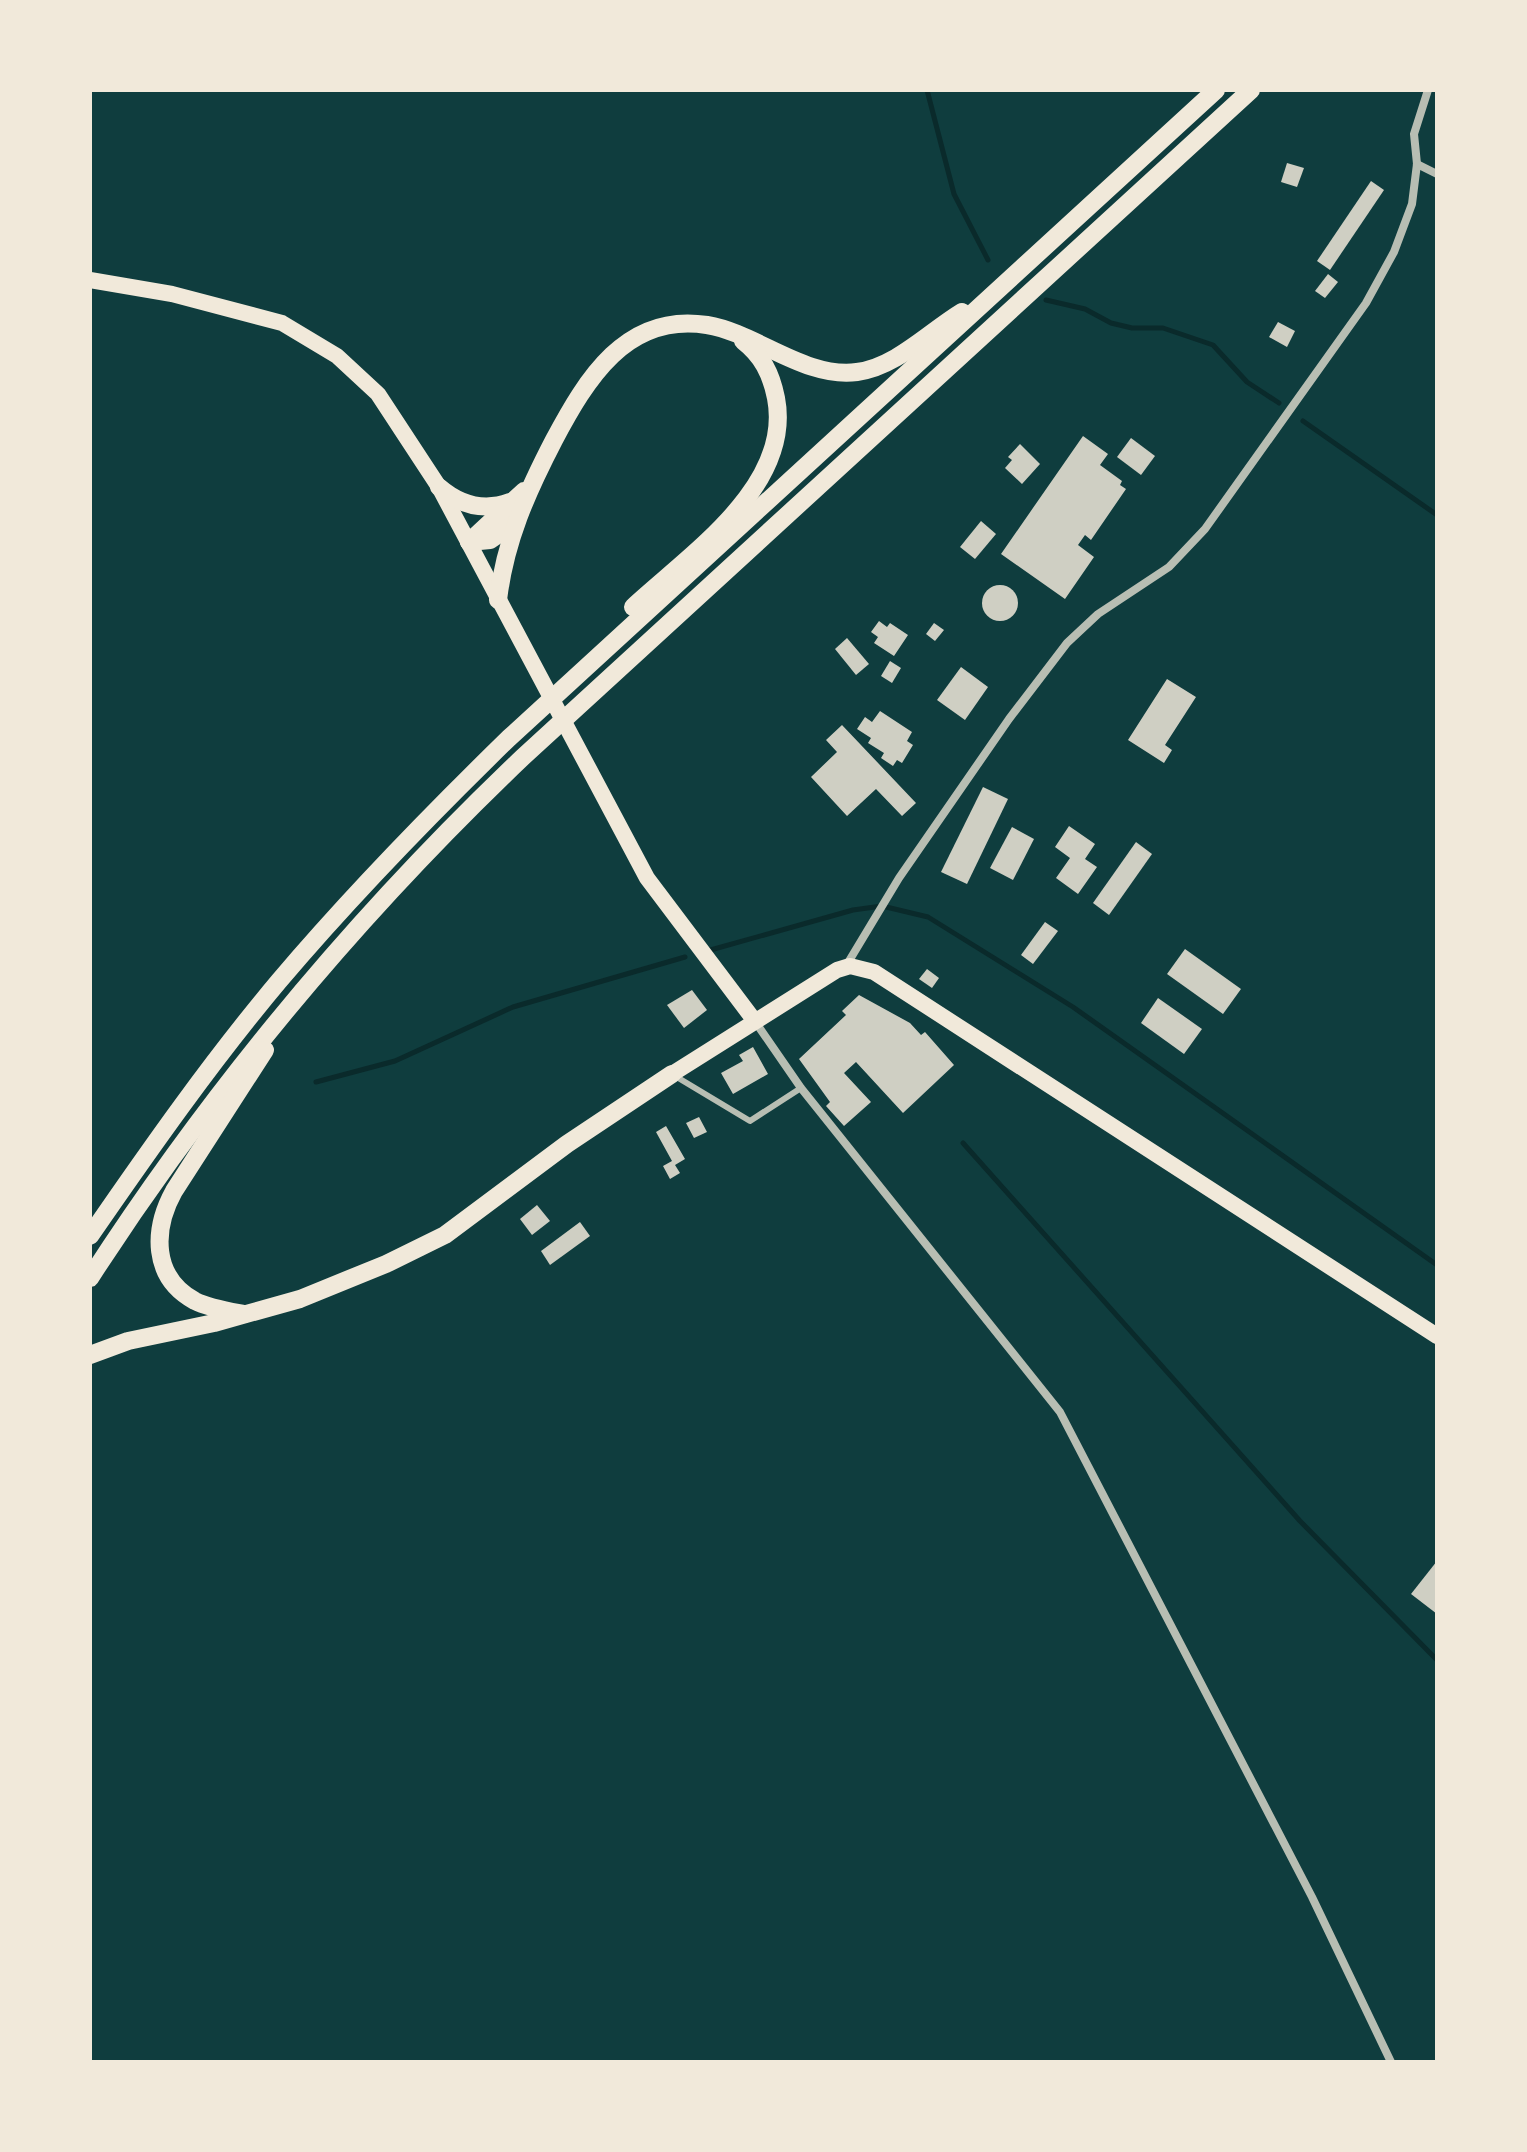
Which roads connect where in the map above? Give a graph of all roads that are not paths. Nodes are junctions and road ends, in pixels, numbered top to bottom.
1 (1216, 90) edge
2 (1251, 90) edge
3 (1428, 90) edge
4 (1417, 164) junction
5 (1437, 174) edge
6 (90, 280) edge
7 (998, 290) junction
8 (732, 333) junction
9 (532, 483) junction
10 (439, 487) junction
11 (513, 501) junction
12 (515, 523) junction
13 (469, 542) junction
14 (498, 600) junction
15 (590, 663) junction
16 (846, 967) junction
17 (291, 1004) junction
18 (754, 1020) junction
19 (672, 1074) junction
20 (801, 1088) junction
21 (90, 1236) edge
22 (90, 1278) edge
23 (247, 1315) junction
24 (1437, 1336) edge
25 (90, 1355) edge
26 (1391, 2062) edge

1 - 7 highway
2 - 17 highway
3 - 4 street
4 - 5 street
4 - 16 street
6 - 10 main road
7 - 8 highway
7 - 15 highway
8 - 9 highway
8 - 15 highway
9 - 11 highway
9 - 12 highway
10 - 11 highway
10 - 13 main road
11 - 13 highway
12 - 13 highway
12 - 14 highway
13 - 14 main road
14 - 18 main road
15 - 21 highway
16 - 18 main road
16 - 24 main road
17 - 22 highway
17 - 23 highway
18 - 19 main road
18 - 20 street
19 - 20 lane
19 - 23 highway
20 - 26 street
23 - 25 highway

